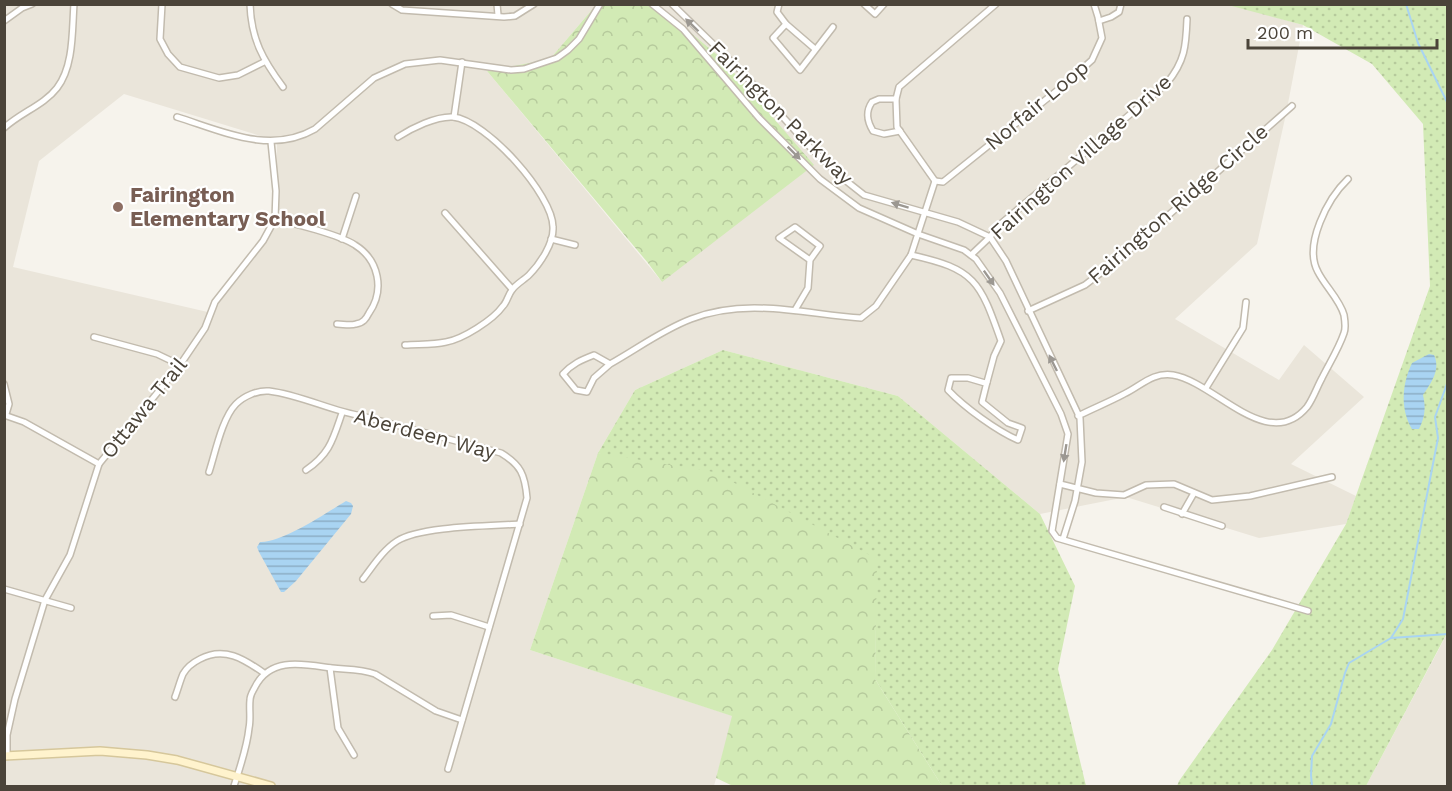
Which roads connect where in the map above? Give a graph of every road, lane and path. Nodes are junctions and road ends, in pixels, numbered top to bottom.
1 (32, 4) edge
2 (74, 4) edge
3 (162, 4) edge
4 (250, 4) edge
5 (392, 4) edge
6 (497, 4) edge
7 (534, 4) edge
8 (600, 4) edge
9 (652, 4) edge
10 (672, 4) edge
11 (780, 4) edge
12 (864, 4) edge
13 (884, 4) edge
14 (996, 4) edge
15 (1094, 4) edge
16 (1120, 4) edge
17 (498, 15) junction
18 (1187, 19) dead end
19 (4, 21) edge
20 (1099, 21) junction
21 (786, 24) junction
22 (833, 27) dead end
23 (815, 49) junction
24 (264, 62) junction
25 (462, 62) junction
26 (282, 87) dead end
27 (896, 99) junction
28 (1292, 106) dead end
29 (177, 117) dead end
30 (454, 117) junction
31 (4, 128) edge
32 (900, 131) junction
33 (398, 137) dead end
34 (271, 142) junction
35 (1348, 179) dead end
36 (935, 181) junction
37 (356, 196) dead end
38 (445, 213) dead end
39 (924, 213) junction
40 (275, 219) junction
41 (918, 234) junction
42 (990, 237) junction
43 (342, 239) junction
44 (551, 239) junction
45 (575, 245) dead end
46 (911, 255) junction
47 (971, 255) junction
48 (810, 260) junction
49 (512, 289) junction
50 (1246, 302) dead end
51 (795, 310) junction
52 (1028, 311) junction
53 (337, 324) dead end
54 (94, 337) dead end
55 (405, 345) dead end
56 (610, 364) junction
57 (180, 365) junction
58 (987, 382) junction
59 (4, 384) edge
60 (1206, 388) junction
61 (342, 413) junction
62 (5, 415) edge
63 (1078, 416) junction
64 (99, 464) junction
65 (306, 470) dead end
66 (209, 472) dead end
67 (1332, 477) dead end
68 (1060, 484) junction
69 (1077, 488) junction
70 (1194, 494) junction
71 (1164, 507) dead end
72 (1182, 514) junction
73 (520, 524) junction
74 (1221, 526) dead end
75 (1063, 539) junction
76 (363, 579) dead end
77 (4, 589) edge
78 (45, 600) junction
79 (71, 608) dead end
80 (1308, 610) dead end
81 (433, 616) dead end
82 (489, 627) junction
83 (330, 668) junction
84 (264, 673) junction
85 (175, 697) dead end
86 (462, 720) junction
87 (354, 755) dead end
88 (6, 756) edge
89 (448, 769) dead end
90 (237, 777) junction
91 (234, 786) edge
92 (271, 786) edge

1 - 19 street
2 - 31 street
3 - 24 street
4 - 24 street
5 - 17 street
6 - 17 street
7 - 17 street
8 - 25 street
9 -> 41 street, Fairington Parkway
39 -> 10 street, Fairington Parkway
11 - 21 street
12 - 13 street
14 - 27 street
15 - 20 street, Norfair Loop
16 - 20 street
18 - 42 street, Fairington Village Drive
20 - 36 street, Norfair Loop
21 - 23 street
21 - 23 street
22 - 23 street
24 - 26 street
25 - 30 street
25 - 34 street
27 - 32 street
27 - 32 street
28 - 52 street, Fairington Ridge Circle
29 - 34 street
30 - 33 street
30 - 44 street
32 - 36 street
34 - 40 street, Ottawa Trail
35 - 60 street
36 - 39 street
37 - 43 street
38 - 49 street
39 - 41 street
39 - 42 street, Fairington Parkway
40 - 43 street
40 - 57 street, Ottawa Trail
41 - 46 street
41 - 47 street, Fairington Parkway
42 - 47 street, Fairington Village Drive
42 - 52 street
43 - 53 street
44 - 45 street
44 - 49 street
46 - 51 street
46 - 58 street
47 -> 68 street, Fairington Parkway
48 - 48 street
48 - 51 street
49 - 55 street
50 - 60 street
51 - 56 street
63 -> 52 street
54 - 57 street
56 - 56 street
57 - 64 street, Ottawa Trail
58 - 58 street
59 - 62 street
60 - 63 street
61 - 65 street
61 - 66 street, Aberdeen Way
61 - 73 street, Aberdeen Way
62 - 64 street
63 - 69 street
64 - 78 street, Ottawa Trail
67 - 70 street
68 - 69 street
68 - 75 street, Fairington Parkway
69 - 70 street
69 - 75 street
70 - 72 street
71 - 72 street
72 - 74 street
73 - 76 street
73 - 82 street, Aberdeen Way
75 - 80 street
77 - 78 street
78 - 79 street
78 - 88 street, Ottawa Trail
81 - 82 street
82 - 86 street, Aberdeen Way
83 - 84 street
83 - 86 street
83 - 87 street
84 - 85 street
84 - 90 street
86 - 89 street, Aberdeen Way
88 - 90 street
90 - 91 street
90 - 92 street

